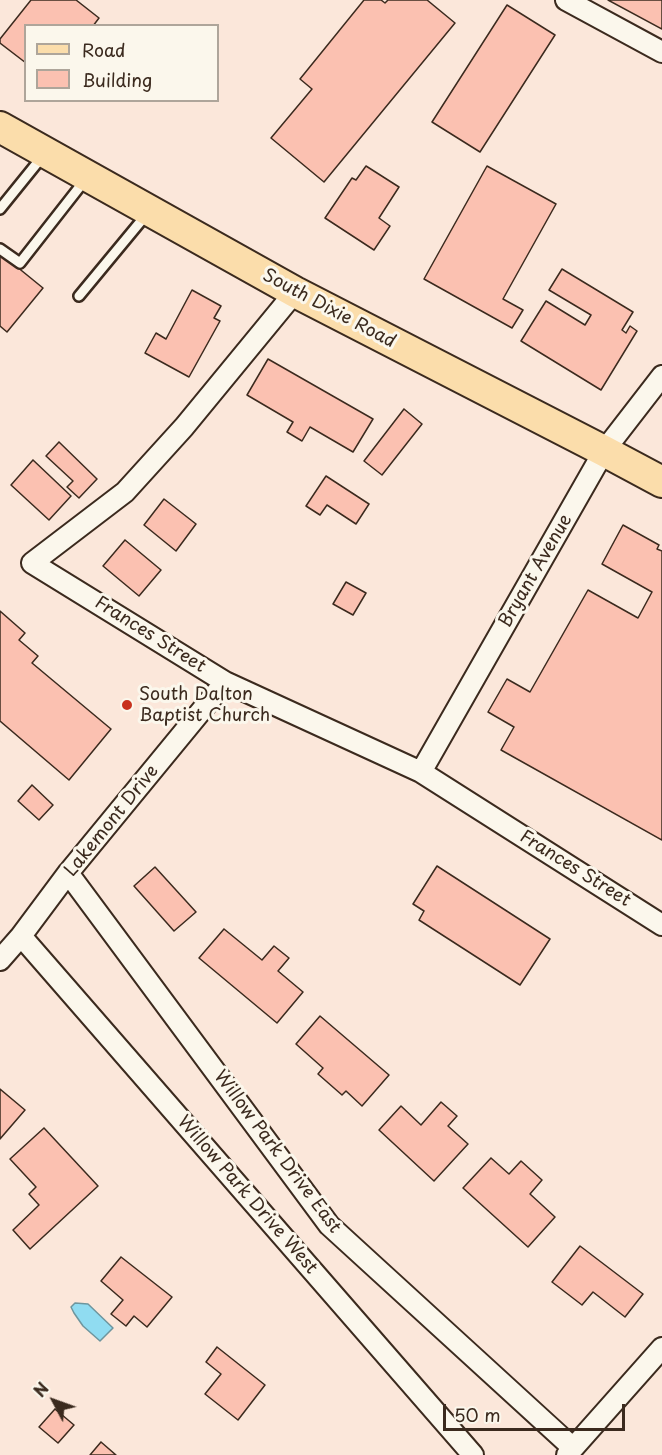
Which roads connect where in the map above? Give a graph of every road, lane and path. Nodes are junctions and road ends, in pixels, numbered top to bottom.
1 (566, 0) edge
2 (662, 52) edge
3 (0, 127) edge
4 (46, 153) junction
5 (88, 176) junction
6 (0, 209) edge
7 (149, 210) junction
8 (0, 249) edge
9 (295, 292) junction
10 (79, 296) dead end
11 (659, 386) edge
12 (604, 451) junction
13 (662, 482) edge
14 (225, 682) junction
15 (421, 772) junction
16 (69, 873) junction
17 (662, 926) edge
18 (21, 936) junction
19 (0, 960) edge
20 (662, 1348) edge
21 (570, 1451) edge
22 (473, 1455) edge

1 - 2 street
3 - 4 main road, South Dixie Road
4 - 5 main road, South Dixie Road
4 - 6 lane
5 - 7 main road, South Dixie Road
5 - 8 lane
7 - 9 main road, South Dixie Road
7 - 10 lane
9 - 12 main road, South Dixie Road
9 - 14 street, Frances Street
11 - 12 street, Bryant Avenue
12 - 13 main road, South Dixie Road
12 - 15 street, Bryant Avenue
14 - 15 street, Frances Street
14 - 16 street, Lakemont Drive
15 - 17 street, Frances Street
16 - 18 street, Lakemont Drive
16 - 21 street, Willow Park Drive East
18 - 19 street, Lakemont Drive
18 - 22 street, Willow Park Drive West
20 - 21 street

